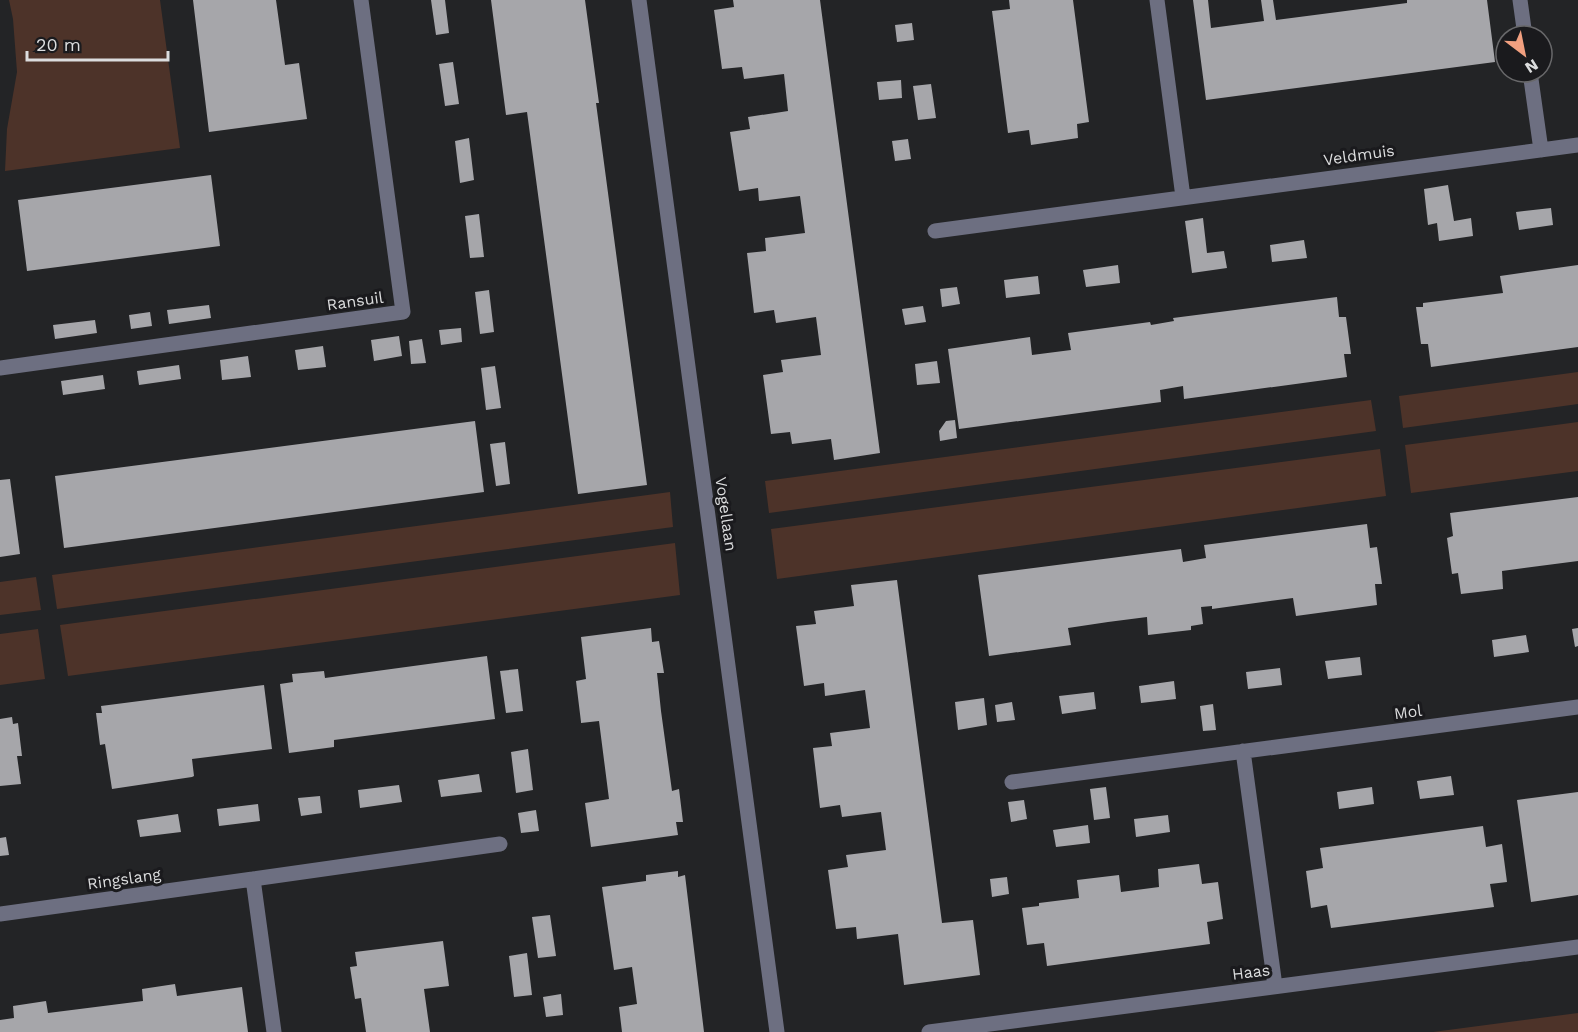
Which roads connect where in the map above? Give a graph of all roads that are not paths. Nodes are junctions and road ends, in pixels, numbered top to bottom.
1 (361, 0) edge
2 (639, 0) edge
3 (1156, 0) edge
4 (1520, 0) edge
5 (1523, 24) edge
6 (1532, 84) edge
7 (1578, 145) edge
8 (1541, 150) junction
9 (1183, 197) junction
10 (935, 231) dead end
11 (0, 368) edge
12 (1578, 707) edge
13 (1243, 751) junction
14 (1011, 782) dead end
15 (500, 843) dead end
16 (253, 879) junction
17 (0, 914) edge
18 (1578, 947) edge
19 (1275, 987) junction
20 (274, 1032) edge
21 (777, 1032) edge
22 (929, 1032) edge

1 - 11 street, Ransuil
2 - 21 street, Vogellaan
3 - 9 street
4 - 5 street
6 - 8 street
7 - 8 street, Veldmuis
8 - 9 street, Veldmuis
9 - 10 street, Veldmuis
12 - 13 street, Mol
13 - 14 street, Mol
13 - 19 street
15 - 16 street, Ringslang
16 - 17 street, Ringslang
16 - 20 street
18 - 19 street, Haas
19 - 22 street, Haas

